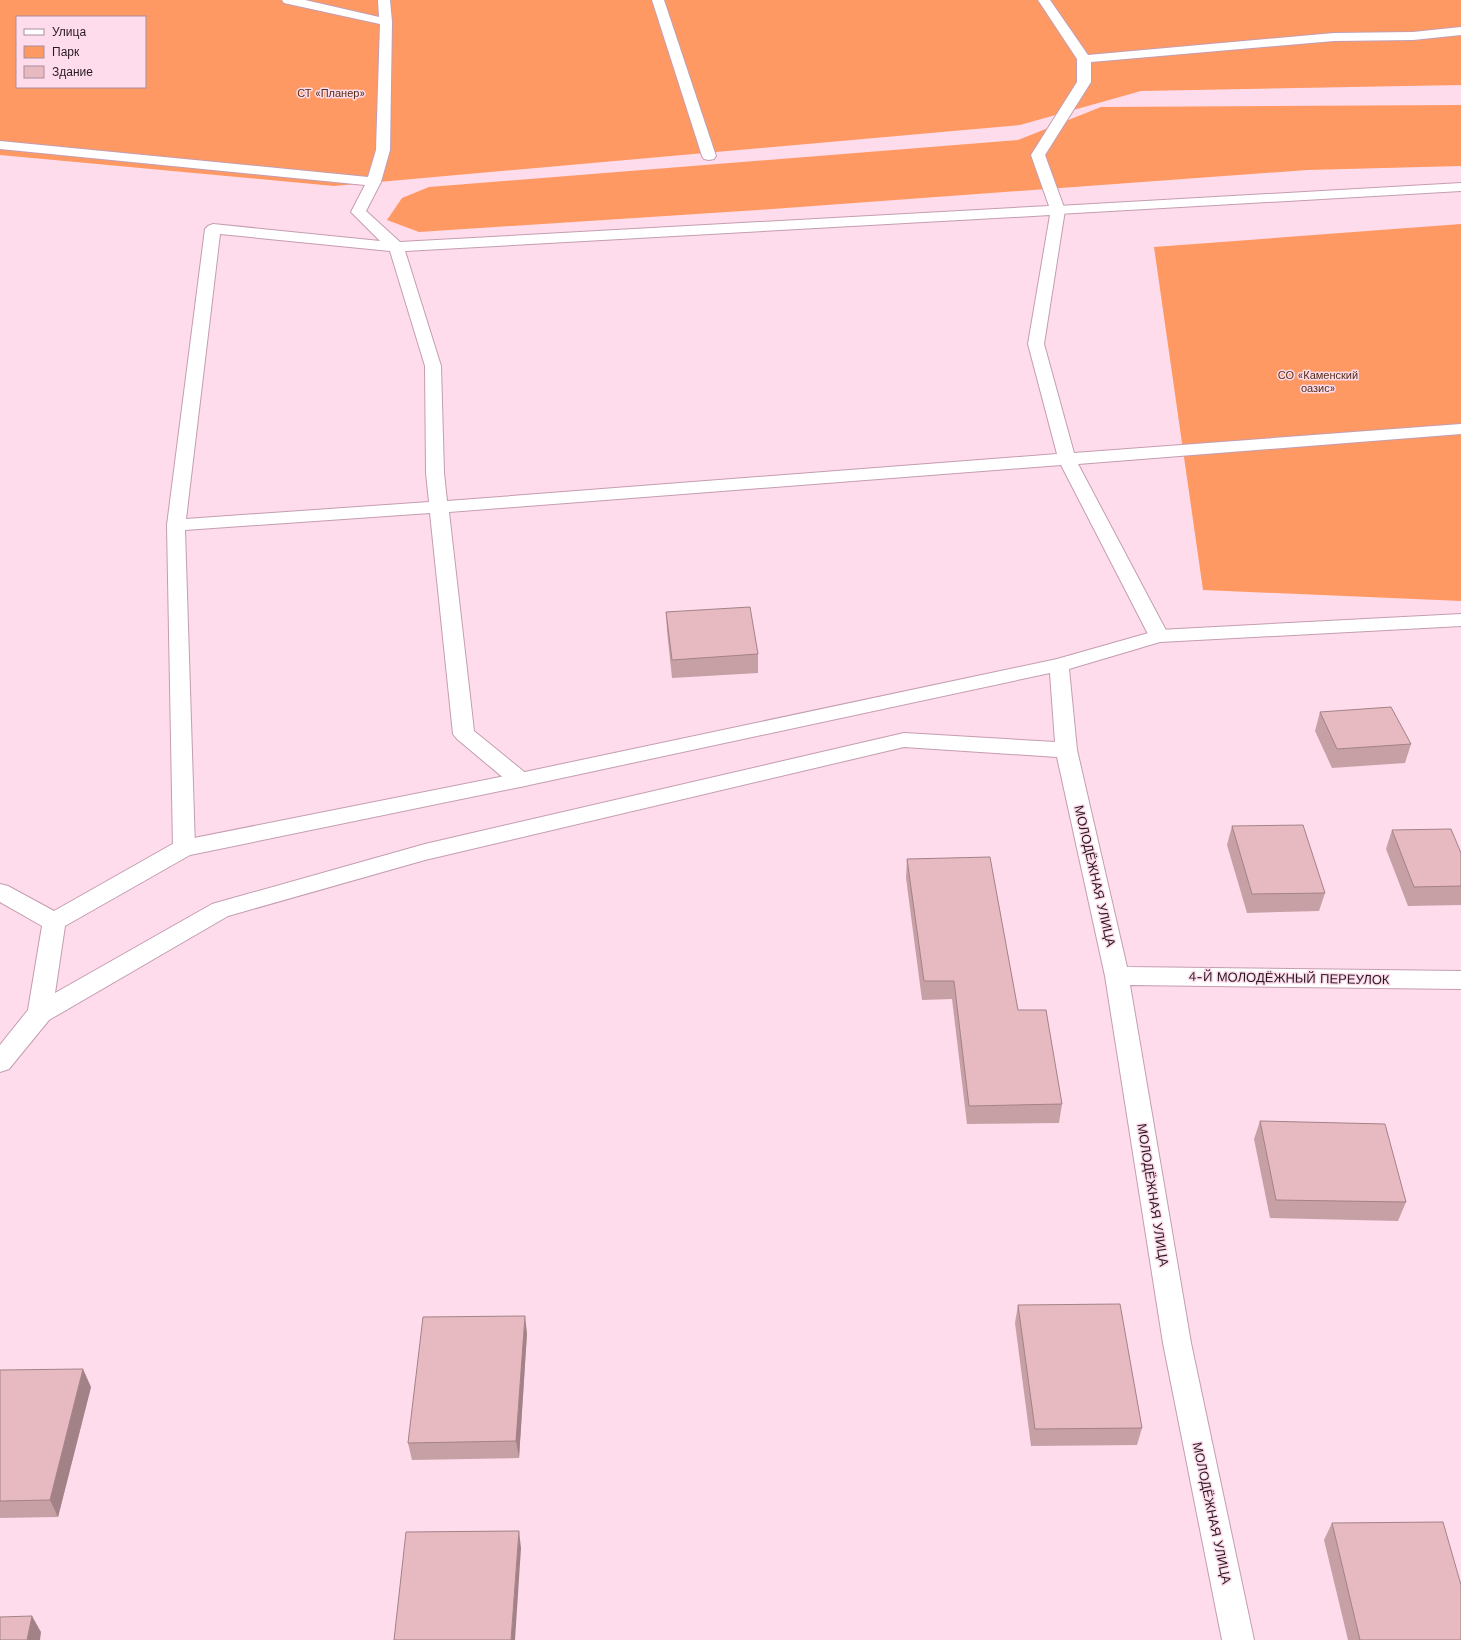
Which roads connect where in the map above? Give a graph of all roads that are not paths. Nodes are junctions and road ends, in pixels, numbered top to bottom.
1 (288, 0) edge
2 (384, 0) edge
3 (658, 0) edge
4 (1044, 0) edge
5 (386, 22) junction
6 (1461, 30) edge
7 (1084, 59) junction
8 (0, 144) edge
9 (709, 156) dead end
10 (374, 182) junction
11 (1461, 187) edge
12 (1058, 210) junction
13 (396, 247) junction
14 (1461, 429) edge
15 (1067, 459) junction
16 (438, 507) junction
17 (176, 525) junction
18 (1461, 620) edge
19 (1159, 636) junction
20 (1059, 665) junction
21 (1066, 750) junction
22 (520, 780) junction
23 (184, 848) junction
24 (0, 892) edge
25 (54, 922) junction
26 (1117, 976) junction
27 (1461, 980) edge
28 (40, 1012) junction
29 (0, 1062) edge
30 (1238, 1640) edge

1 - 5 street
2 - 5 street
3 - 9 street
4 - 7 street
5 - 10 street
6 - 7 street
7 - 12 street
8 - 10 street
10 - 13 street
11 - 12 street
12 - 13 street
12 - 15 street
13 - 16 street
13 - 17 street
14 - 15 street
15 - 16 street
15 - 19 street
16 - 17 street
16 - 22 street
17 - 23 street
18 - 19 street
19 - 20 street
20 - 21 street, МОЛОДЁЖНАЯ УЛИЦА
20 - 22 street
21 - 26 street, МОЛОДЁЖНАЯ УЛИЦА
21 - 28 street
22 - 23 street
23 - 25 street
24 - 25 street
25 - 28 street
26 - 27 street, 4-Й МОЛОДЁЖНЫЙ ПЕРЕУЛОК
26 - 30 street, МОЛОДЁЖНАЯ УЛИЦА
28 - 29 street

